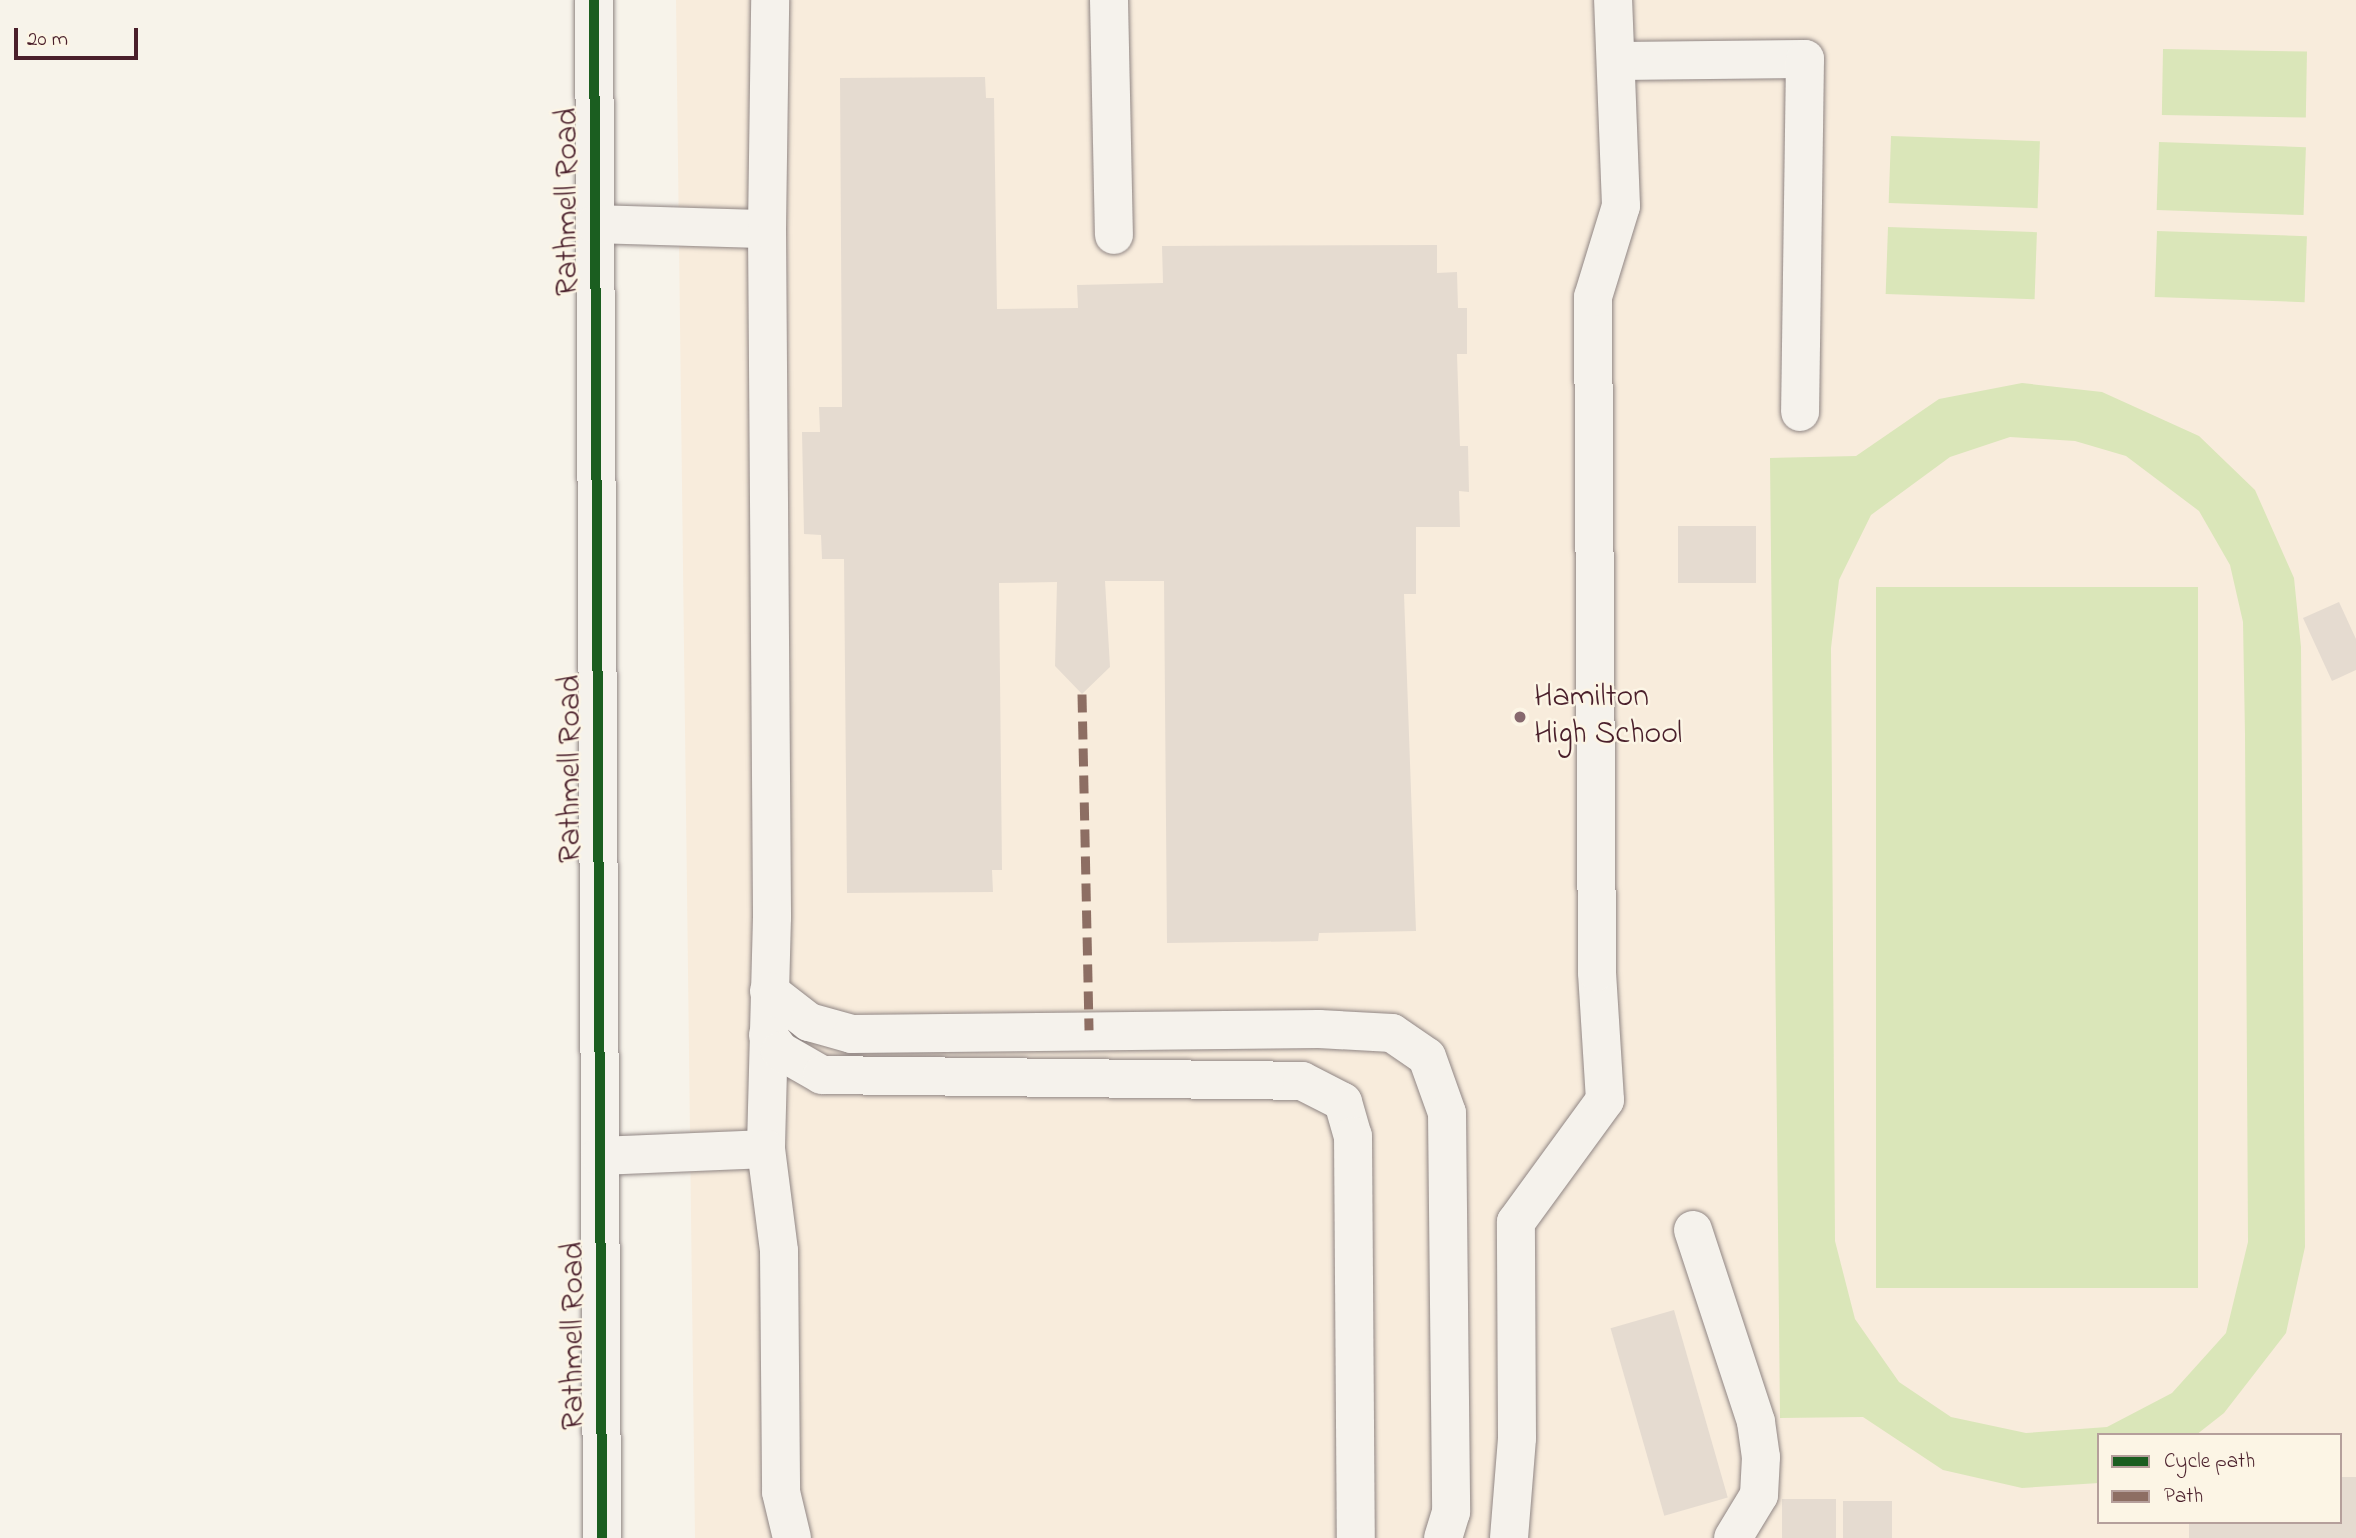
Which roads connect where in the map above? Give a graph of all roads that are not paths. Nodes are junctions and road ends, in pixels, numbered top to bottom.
1 (594, 0) edge
2 (770, 0) edge
3 (1109, 0) edge
4 (1613, 0) edge
5 (1616, 61) junction
6 (596, 224) junction
7 (767, 229) junction
8 (1114, 235) dead end
9 (1800, 412) dead end
10 (769, 991) junction
11 (768, 1035) junction
12 (766, 1149) junction
13 (600, 1156) junction
14 (1693, 1230) dead end
15 (602, 1538) edge
16 (792, 1538) edge
17 (1356, 1538) edge
18 (1443, 1538) edge
19 (1509, 1538) edge
20 (1733, 1538) edge

1 - 6 street, Rathmell Road
2 - 7 street
3 - 8 street
4 - 5 street
5 - 9 street
5 - 19 street
6 - 7 street
6 - 13 street, Rathmell Road
7 - 10 street
10 - 11 street
10 - 18 street
11 - 12 street
11 - 17 street
12 - 13 street
12 - 16 street
13 - 15 street, Rathmell Road
14 - 20 street

